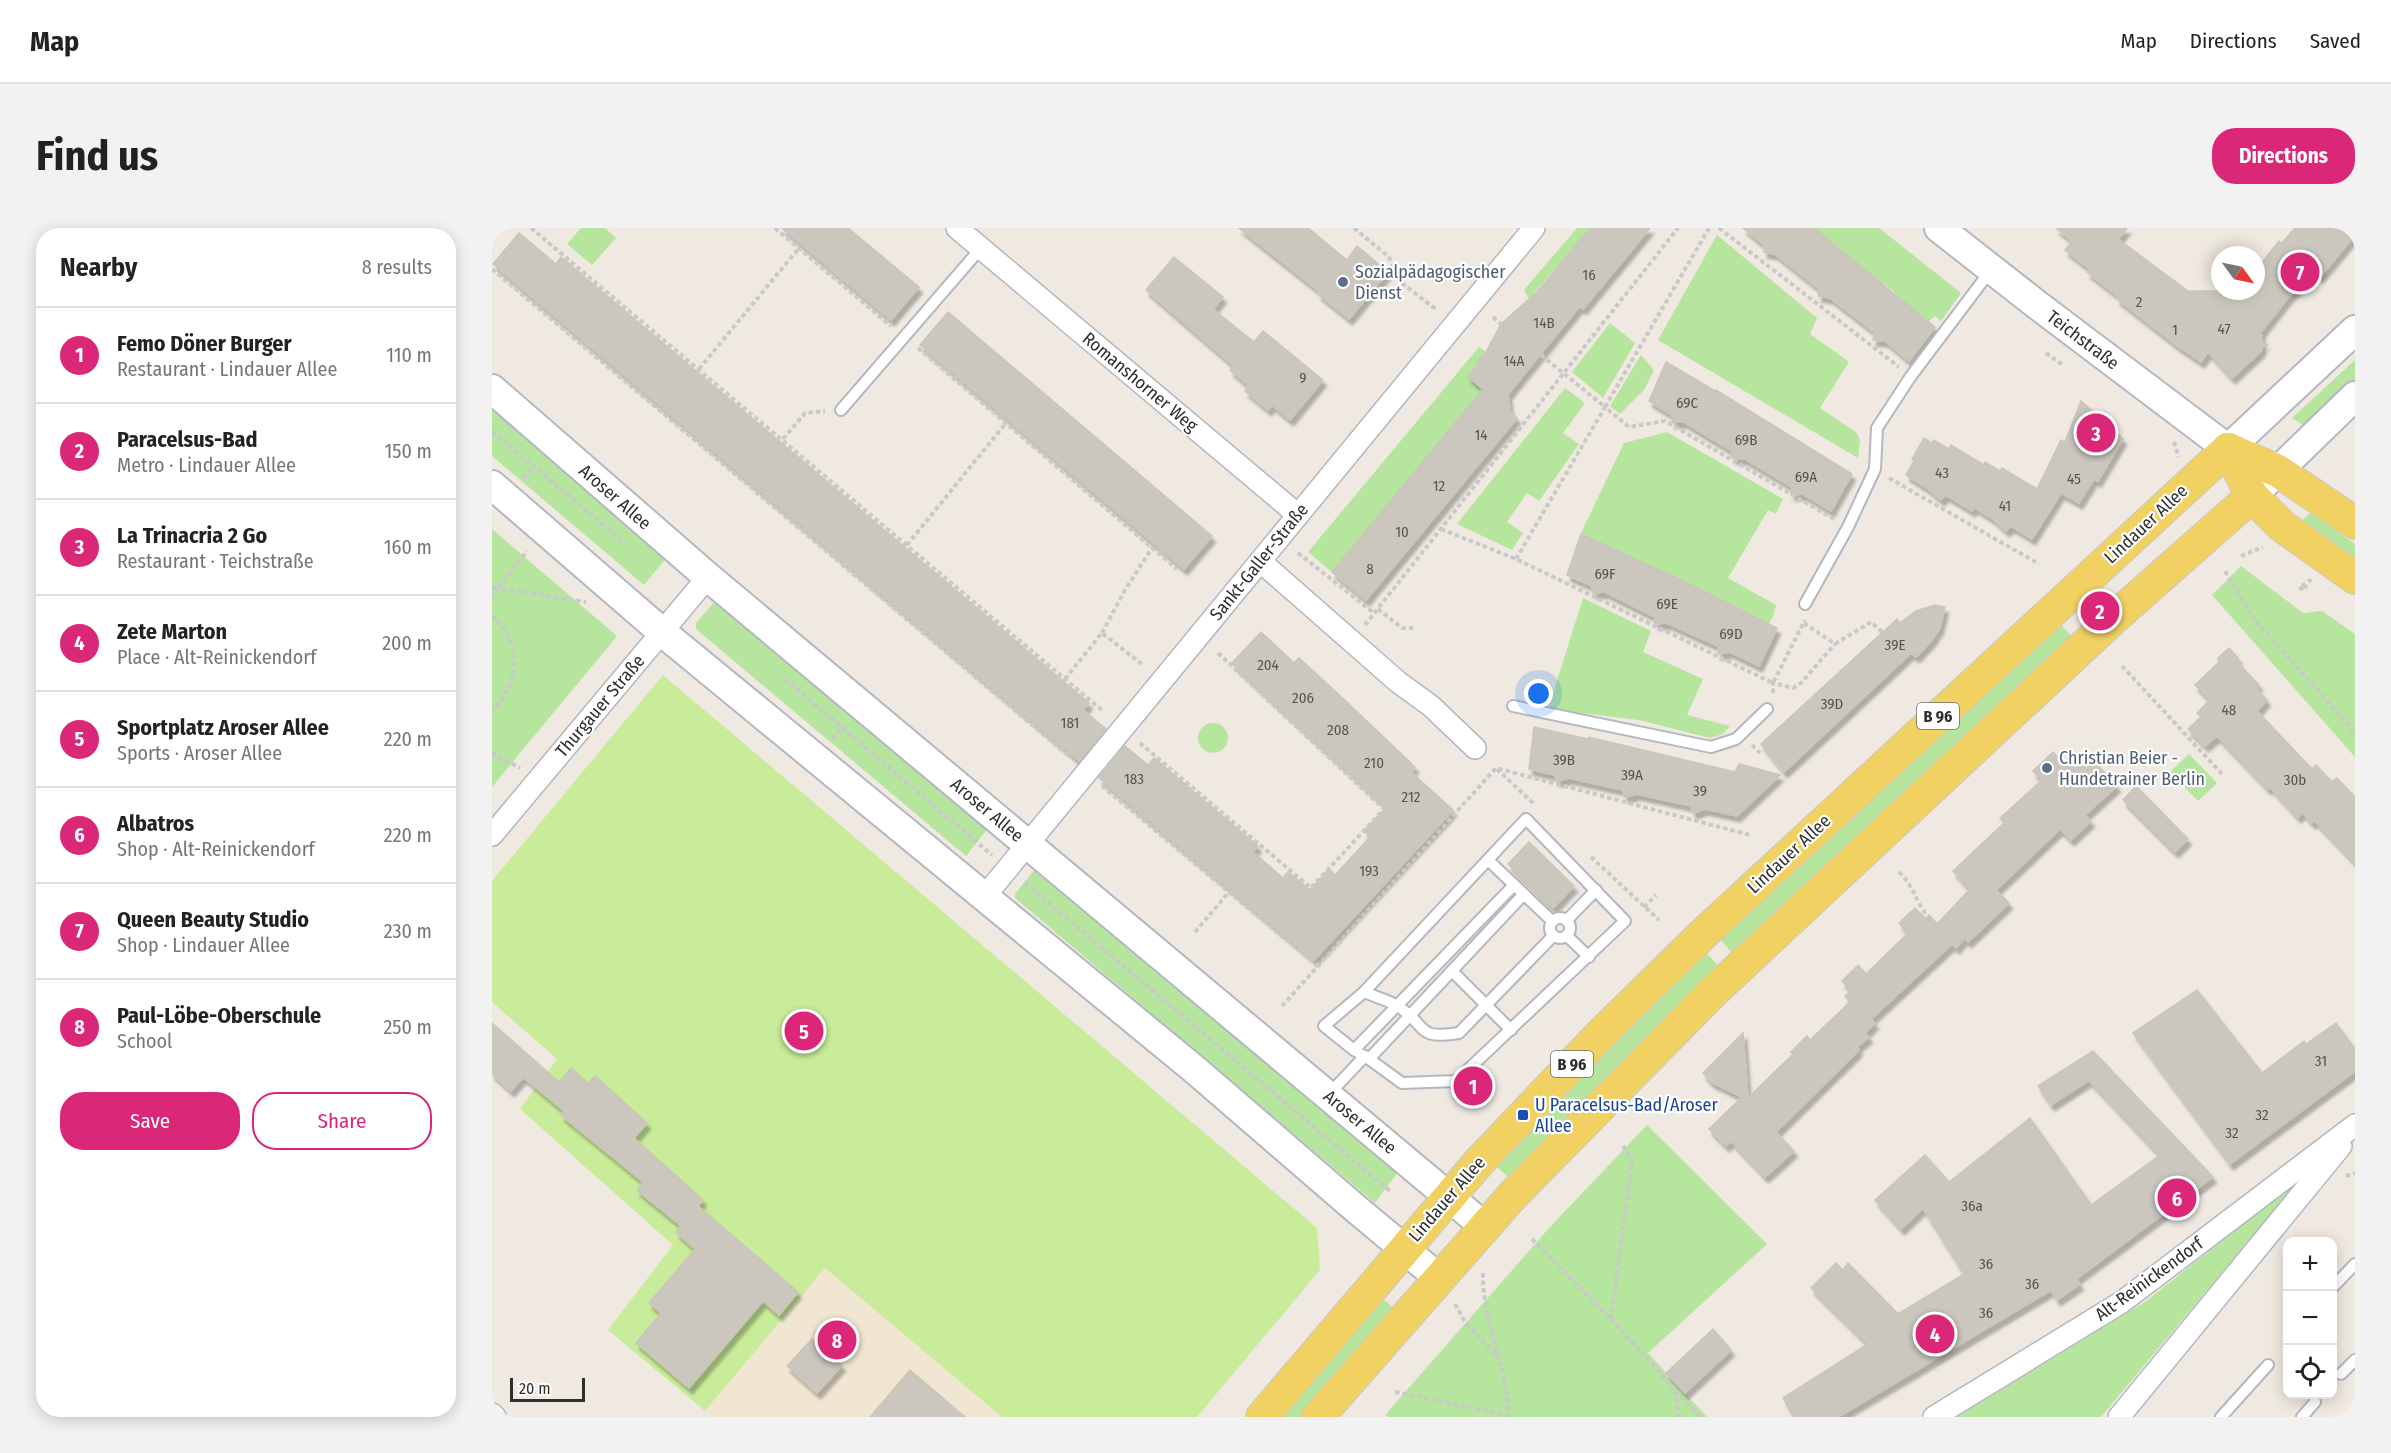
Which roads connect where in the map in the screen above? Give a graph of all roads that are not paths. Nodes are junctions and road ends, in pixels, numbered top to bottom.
1 (957, 228) edge
2 (1534, 228) edge
3 (1939, 228) edge
4 (981, 248) junction
5 (1991, 270) junction
6 (2355, 330) edge
7 (492, 389) edge
8 (2355, 396) edge
9 (841, 410) road end
10 (2228, 449) junction
11 (2278, 471) junction
12 (499, 491) edge
13 (2252, 496) junction
14 (1298, 515) junction
15 (2355, 523) edge
16 (1260, 561) junction
17 (708, 578) junction
18 (2355, 578) edge
19 (1805, 604) road end
20 (662, 632) junction
21 (1513, 706) dead end
22 (1767, 709) road end
23 (1475, 748) dead end
24 (492, 835) edge
25 (1027, 843) junction
26 (1488, 860) junction
27 (1514, 885) junction
28 (1596, 890) junction
29 (1524, 894) junction
30 (985, 896) junction
31 (1567, 920) junction
32 (1552, 921) junction
33 (1553, 936) junction
34 (1567, 936) junction
35 (1589, 957) junction
36 (1452, 971) junction
37 (1364, 992) junction
38 (1487, 1005) junction
39 (1399, 1006) junction
40 (1409, 1017) junction
41 (1511, 1030) junction
42 (1354, 1050) junction
43 (1367, 1058) junction
44 (1328, 1095) junction
45 (2355, 1127) edge
46 (1449, 1196) junction
47 (1485, 1227) junction
48 (1405, 1248) junction
49 (2355, 1264) edge
50 (1439, 1278) junction
51 (2337, 1283) edge
52 (2355, 1360) edge
53 (2268, 1365) dead end
54 (2341, 1374) dead end
55 (2315, 1402) dead end
56 (1262, 1417) edge
57 (1318, 1417) edge
58 (1934, 1417) edge
59 (2119, 1417) edge
60 (2221, 1417) edge
61 (2302, 1417) edge

1 - 4 street, Romanshorner Weg
2 - 14 street, Sankt-Galler-Straße
3 - 5 main road, Teichstraße
4 - 9 lane
4 - 14 street, Romanshorner Weg
5 - 10 main road, Teichstraße
5 - 19 lane
6 - 10 main road, Lindauer Allee
7 - 17 main road, Aroser Allee
8 - 11 main road
10 - 11 main road
10 - 13 main road
10 - 46 main road, Lindauer Allee / B 96
11 - 13 main road
11 - 15 main road
12 - 20 main road
13 - 18 main road
13 - 47 main road, B 96
14 - 16 street, Sankt-Galler-Straße
16 - 23 street
16 - 25 street, Sankt-Galler-Straße
17 - 20 street, Thurgauer Straße
17 - 25 main road, Aroser Allee
20 - 24 street, Thurgauer Straße
20 - 30 main road
21 - 22 lane
25 - 30 street, Sankt-Galler-Straße
25 - 44 main road, Aroser Allee
26 - 27 lane
26 - 28 lane
26 - 37 lane
27 - 29 lane
27 - 39 lane
28 - 31 lane
28 - 35 lane
29 - 32 lane
29 - 36 lane
30 - 48 main road
31 - 32 lane
31 - 34 lane
32 - 33 lane
33 - 34 lane
33 - 38 lane
34 - 35 lane
35 - 41 lane
36 - 38 lane
36 - 40 lane
37 - 39 lane
37 - 42 lane
38 - 40 lane
38 - 41 lane
39 - 40 lane
39 - 42 lane
40 - 43 lane
41 - 43 lane
42 - 43 lane
43 - 44 lane
44 - 46 main road, Aroser Allee
45 - 58 street, Alt-Reinickendorf
45 - 59 street, Alt-Reinickendorf
46 - 47 main road, Aroser Allee
46 - 48 main road, Lindauer Allee / B 96
47 - 50 main road, B 96
48 - 50 main road
48 - 56 main road, Lindauer Allee / B 96
49 - 51 lane
50 - 57 main road, B 96
52 - 54 lane
53 - 60 lane
55 - 61 lane

